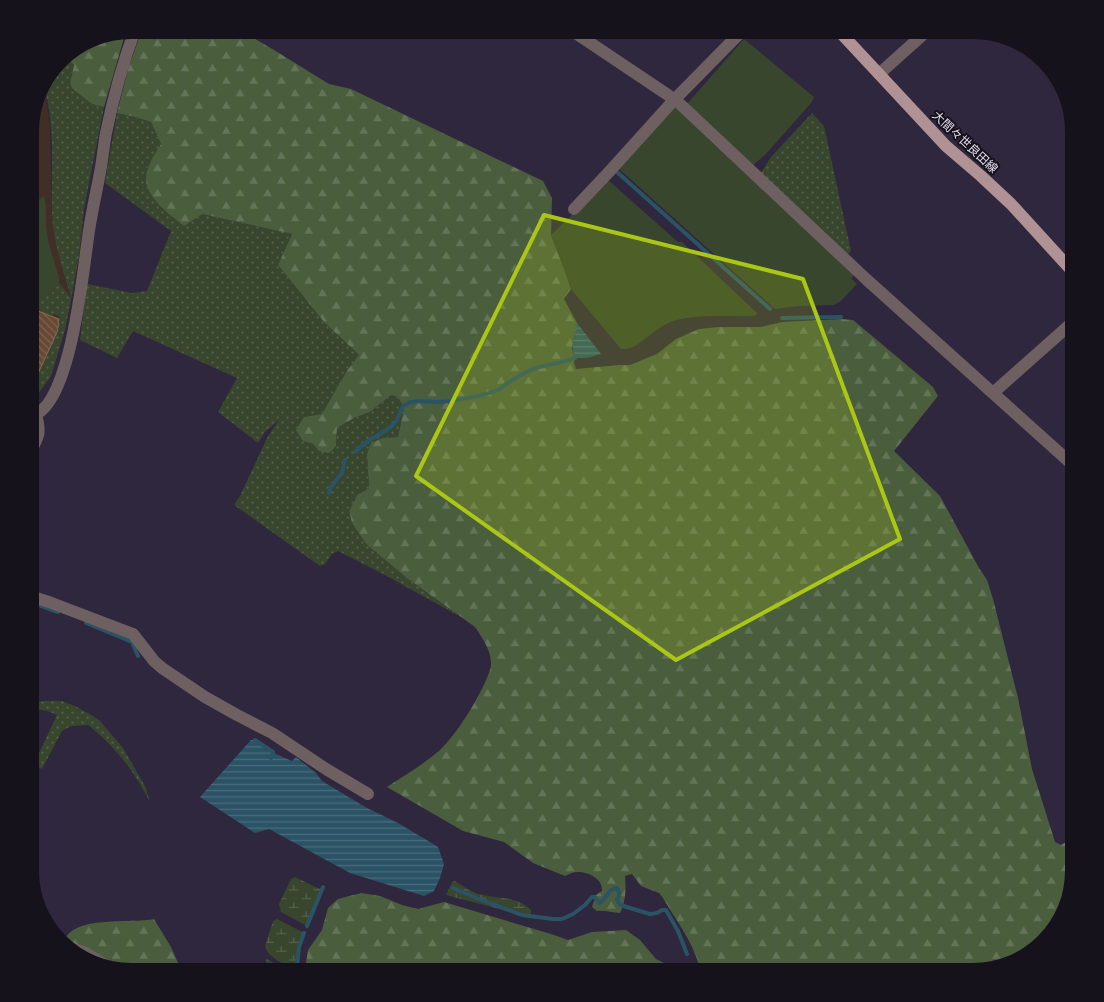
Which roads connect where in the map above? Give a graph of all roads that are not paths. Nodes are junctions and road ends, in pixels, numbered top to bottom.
1 (132, 39) edge
2 (584, 39) edge
3 (734, 39) edge
4 (846, 39) edge
5 (918, 39) edge
6 (879, 74) junction
7 (674, 100) junction
8 (574, 209) dead end
9 (1065, 263) edge
10 (1065, 329) edge
11 (993, 393) junction
12 (39, 413) edge
13 (1065, 458) edge
14 (39, 599) edge
15 (365, 797) dead end

1 - 12 street
2 - 7 street
3 - 7 street
4 - 6 main road, 大間々世良田線
5 - 6 street
6 - 9 main road, 大間々世良田線
7 - 8 street
7 - 11 street
10 - 11 street
11 - 13 street
14 - 15 street

